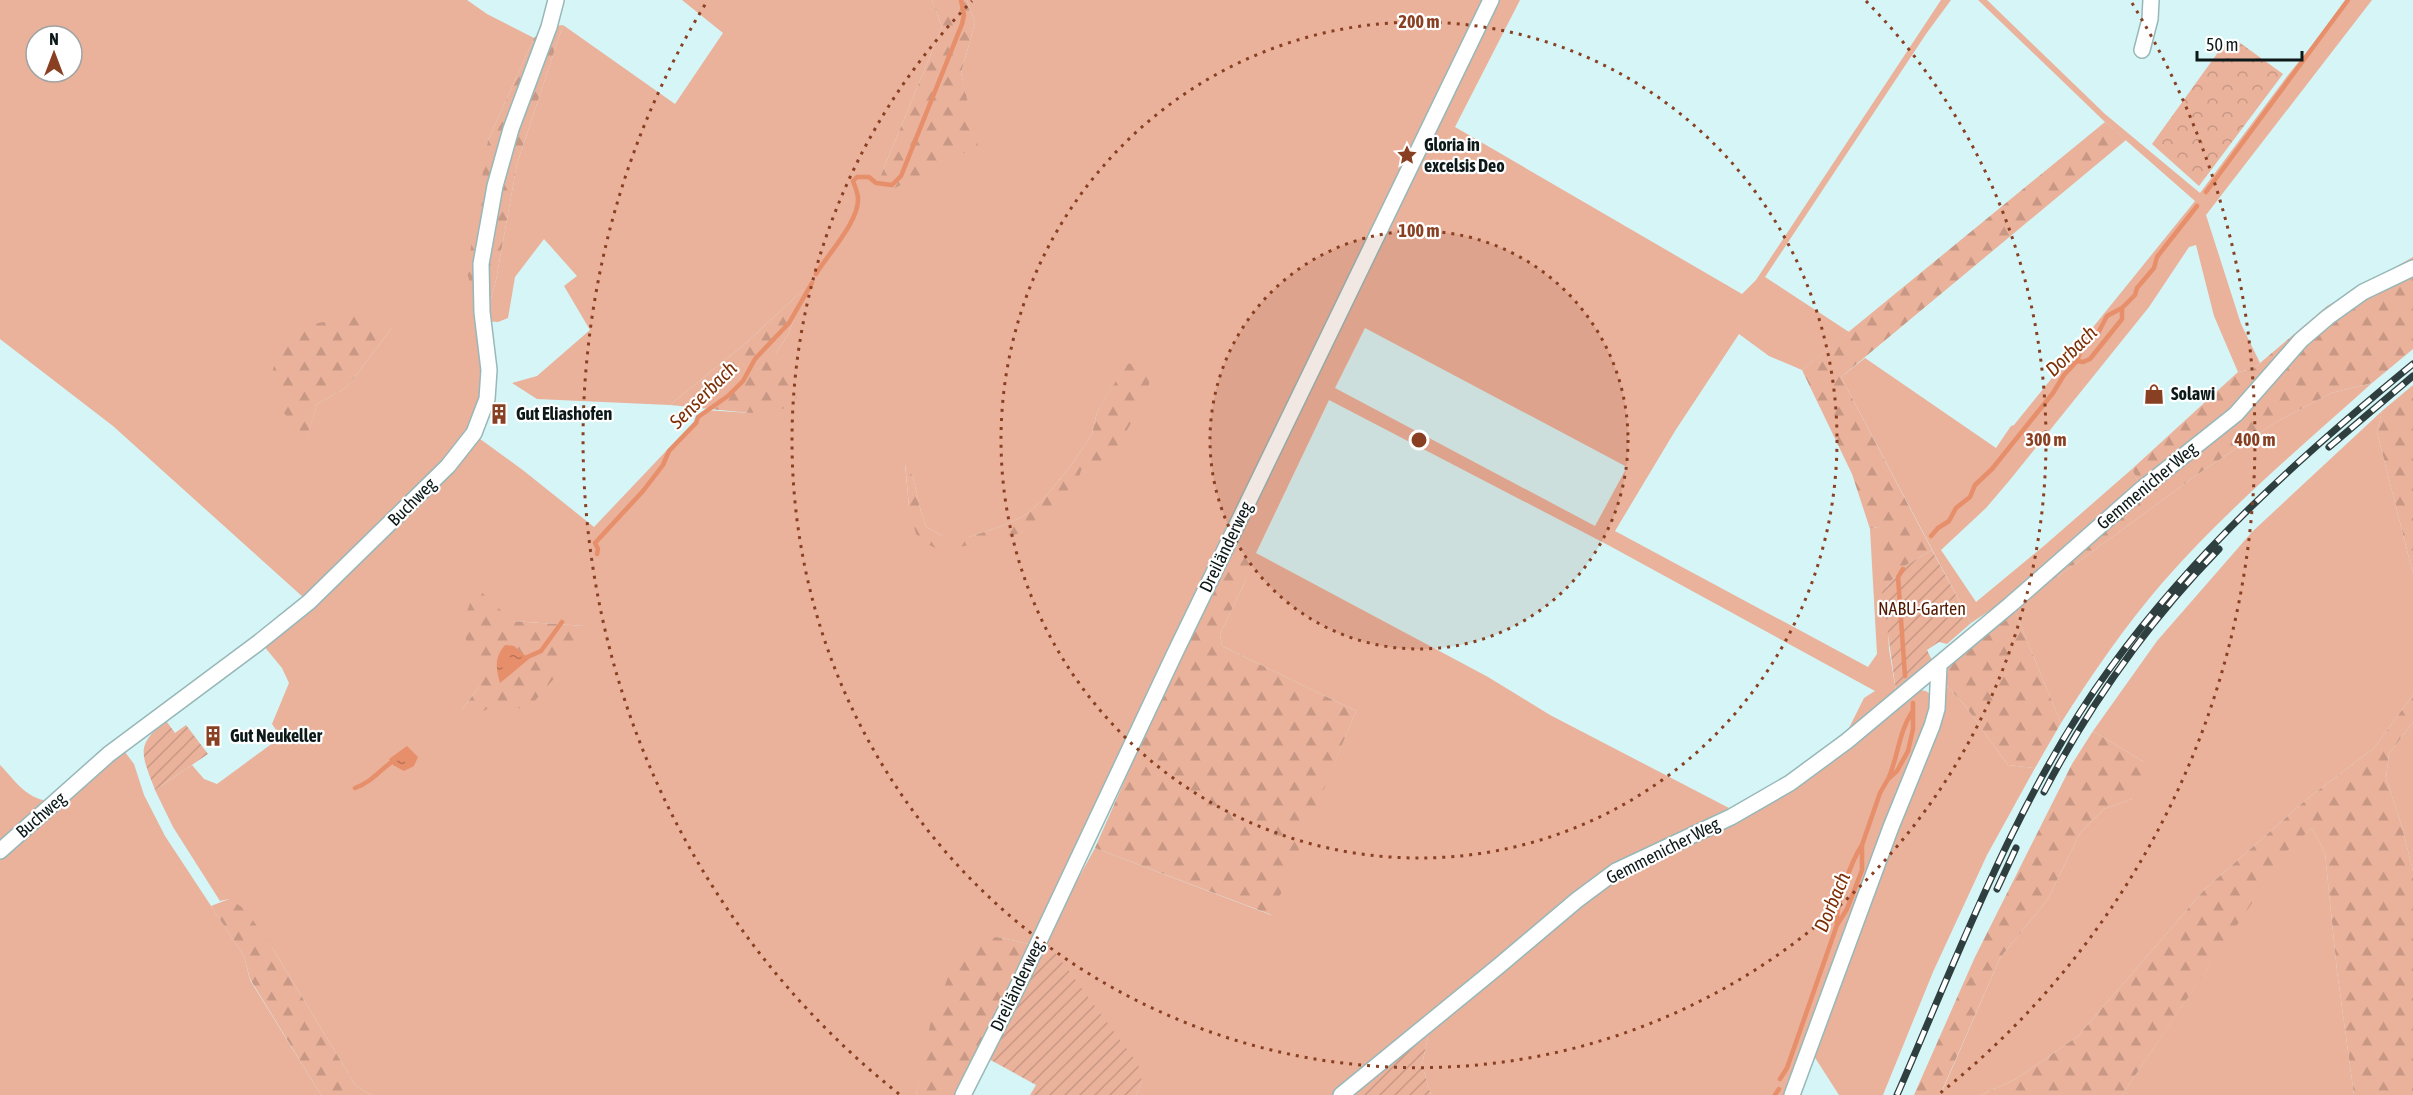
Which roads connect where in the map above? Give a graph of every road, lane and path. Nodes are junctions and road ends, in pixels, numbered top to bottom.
1 (556, 0) edge
2 (1491, 0) edge
3 (2151, 0) edge
4 (2142, 50) dead end
5 (2413, 268) edge
6 (1939, 665) junction
7 (0, 851) edge
8 (963, 1095) edge
9 (1341, 1095) edge
10 (1792, 1095) edge

1 - 7 street, Buchweg
2 - 8 street, Dreiländerweg
3 - 4 street
5 - 6 street, Gemmenicher Weg
6 - 9 street, Gemmenicher Weg
6 - 10 street

